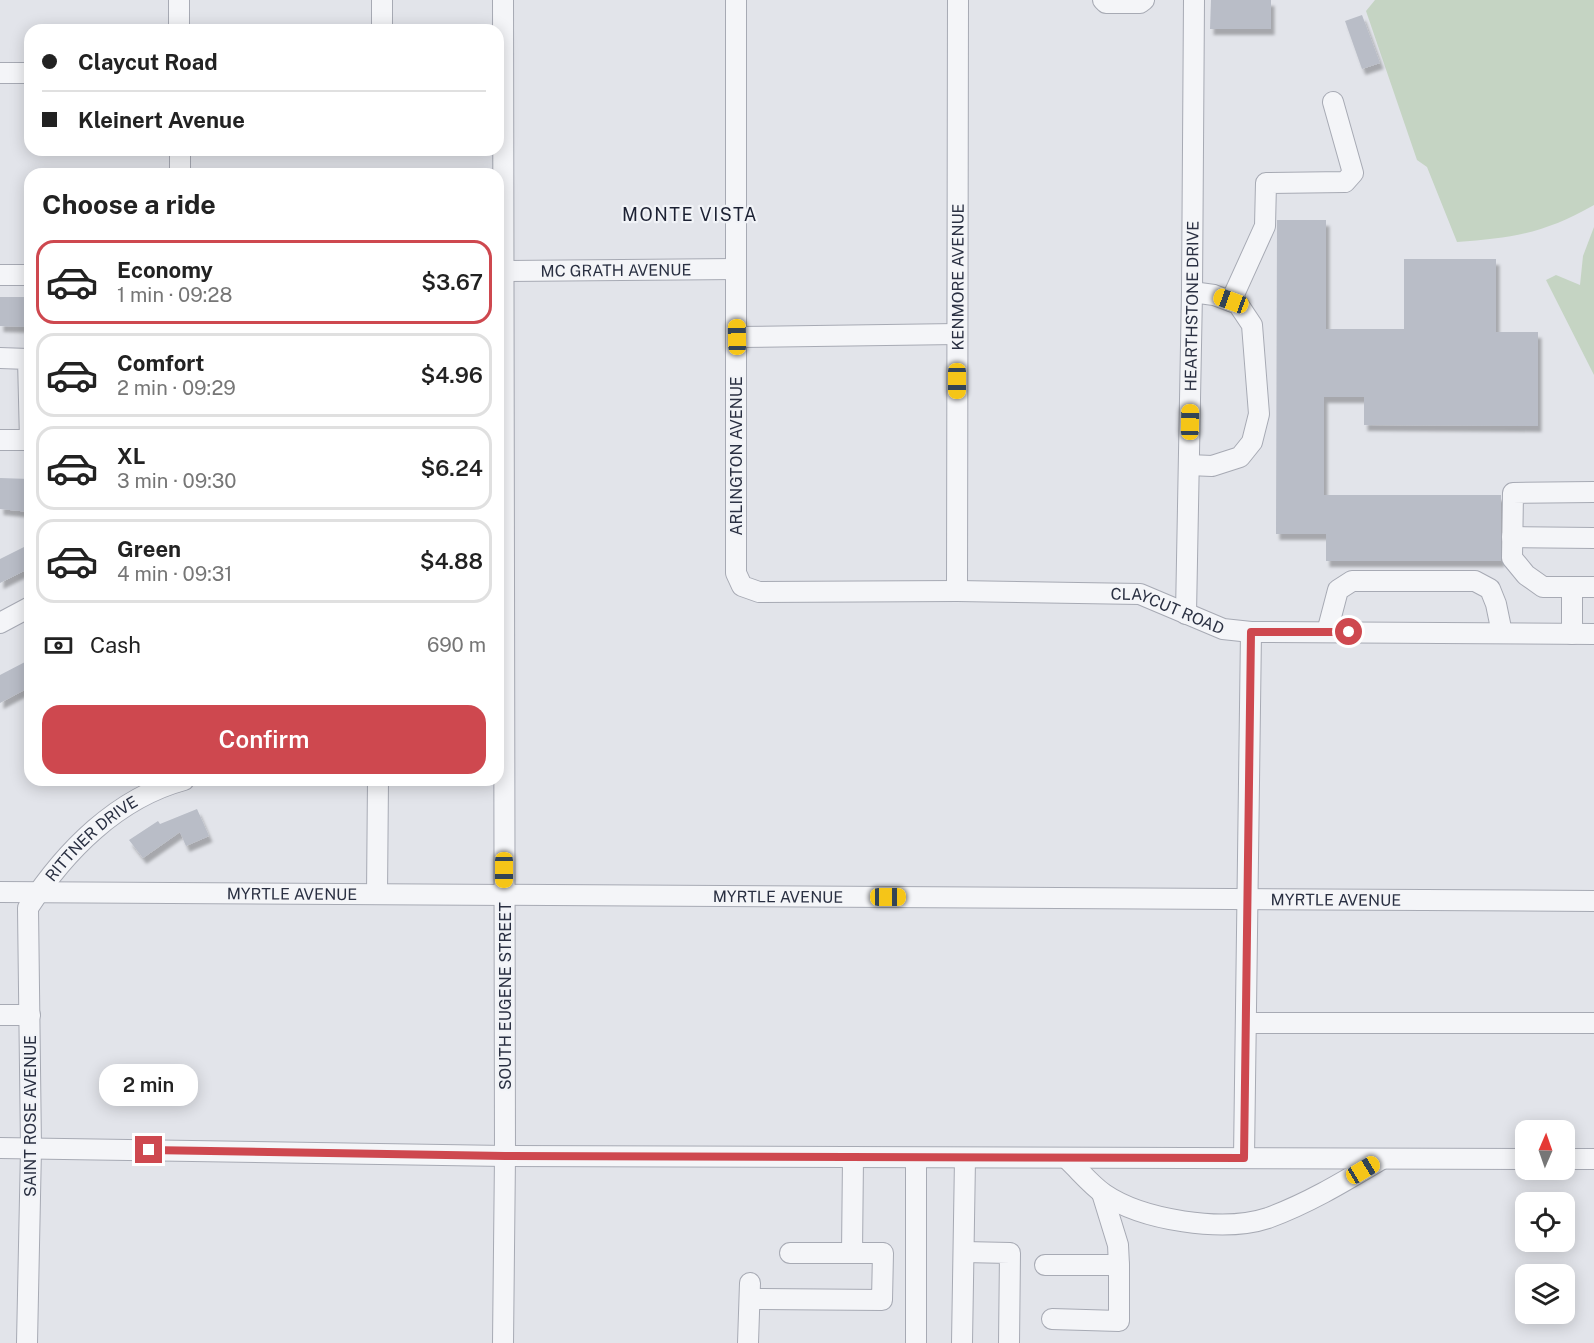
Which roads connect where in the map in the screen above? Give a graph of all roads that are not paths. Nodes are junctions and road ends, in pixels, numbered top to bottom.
1 (179, 0) edge
2 (382, 0) edge
3 (503, 0) edge
4 (736, 0) edge
5 (958, 0) edge
6 (1103, 0) edge
7 (1144, 0) edge
8 (1194, 0) edge
9 (179, 24) edge
10 (382, 24) edge
11 (503, 24) edge
12 (0, 73) edge
13 (24, 73) edge
14 (1333, 102) dead end
15 (736, 269) junction
16 (504, 271) edge
17 (24, 274) edge
18 (0, 275) edge
19 (1192, 292) junction
20 (1231, 301) junction
21 (957, 334) junction
22 (737, 337) junction
23 (0, 358) edge
24 (24, 359) edge
25 (0, 440) edge
26 (24, 440) edge
27 (1189, 465) junction
28 (1594, 492) edge
29 (1512, 537) junction
30 (1594, 538) edge
31 (742, 586) joint
32 (1572, 587) junction
33 (1594, 587) edge
34 (957, 591) junction
35 (24, 610) edge
36 (1186, 614) junction
37 (0, 623) edge
38 (1251, 632) junction
39 (1327, 632) junction
40 (1502, 633) junction
41 (1572, 634) junction
42 (1594, 634) edge
43 (169, 786) edge
44 (378, 786) edge
45 (503, 786) edge
46 (0, 892) edge
47 (39, 892) junction
48 (377, 894) junction
49 (504, 894) junction
50 (1248, 899) junction
51 (1594, 900) edge
52 (0, 1015) edge
53 (30, 1015) junction
54 (1246, 1023) junction
55 (1594, 1023) edge
56 (0, 1148) edge
57 (31, 1148) junction
58 (505, 1156) junction
59 (854, 1158) junction
60 (916, 1158) junction
61 (1067, 1158) junction
62 (1244, 1158) junction
63 (965, 1159) junction
64 (1382, 1159) junction
65 (1515, 1159) edge
66 (1575, 1159) edge
67 (1594, 1159) edge
68 (1102, 1193) junction
69 (964, 1252) junction
70 (789, 1253) dead end
71 (852, 1253) junction
72 (883, 1253) junction
73 (916, 1253) junction
74 (1045, 1265) dead end
75 (1119, 1265) junction
76 (1052, 1319) dead end
77 (27, 1343) edge
78 (503, 1343) edge
79 (748, 1343) edge
80 (916, 1343) edge
81 (962, 1343) edge
82 (1010, 1343) edge

1 - 9 street
2 - 10 street
3 - 11 street, SOUTH EUGENE STREET
4 - 15 street, ARLINGTON AVENUE
5 - 21 street, KENMORE AVENUE
6 - 7 street
8 - 19 street, HEARTHSTONE DRIVE
12 - 13 street
14 - 20 street
15 - 16 street, MC GRATH AVENUE
15 - 22 street, ARLINGTON AVENUE
17 - 18 street
19 - 20 street
19 - 27 street, HEARTHSTONE DRIVE
20 - 27 street
21 - 22 street
21 - 34 street, KENMORE AVENUE
22 - 31 street, ARLINGTON AVENUE
23 - 24 street
25 - 26 street
27 - 36 street, HEARTHSTONE DRIVE
28 - 29 street
29 - 30 street
29 - 32 street
31 - 34 street, CLAYCUT ROAD
32 - 33 street
32 - 41 street
34 - 36 street, CLAYCUT ROAD
35 - 37 street
36 - 38 street, CLAYCUT ROAD
38 - 39 street, CLAYCUT ROAD
38 - 50 street
39 - 40 street, CLAYCUT ROAD
39 - 40 street
40 - 41 street, CLAYCUT ROAD
41 - 42 street, CLAYCUT ROAD
43 - 47 street, RITTNER DRIVE
44 - 48 street
45 - 49 street, SOUTH EUGENE STREET
46 - 47 street, MYRTLE AVENUE
47 - 48 street, MYRTLE AVENUE
47 - 53 street, SAINT ROSE AVENUE
48 - 49 street, MYRTLE AVENUE
49 - 50 street, MYRTLE AVENUE
49 - 58 street, SOUTH EUGENE STREET
50 - 51 street, MYRTLE AVENUE
50 - 54 street
52 - 53 street
53 - 57 street, SAINT ROSE AVENUE
54 - 55 street
54 - 62 street
56 - 57 street
57 - 58 street
57 - 77 street, SAINT ROSE AVENUE
58 - 59 street
58 - 78 street, SOUTH EUGENE STREET
59 - 60 street
59 - 71 street
60 - 63 street
60 - 73 street
61 - 62 street
61 - 63 street
61 - 68 street
62 - 64 street
63 - 69 street
64 - 65 street
64 - 68 street
66 - 67 street
68 - 75 street
69 - 81 street
69 - 82 street
70 - 71 street
71 - 72 street
72 - 73 street
72 - 79 street
73 - 80 street
74 - 75 street
75 - 76 street

